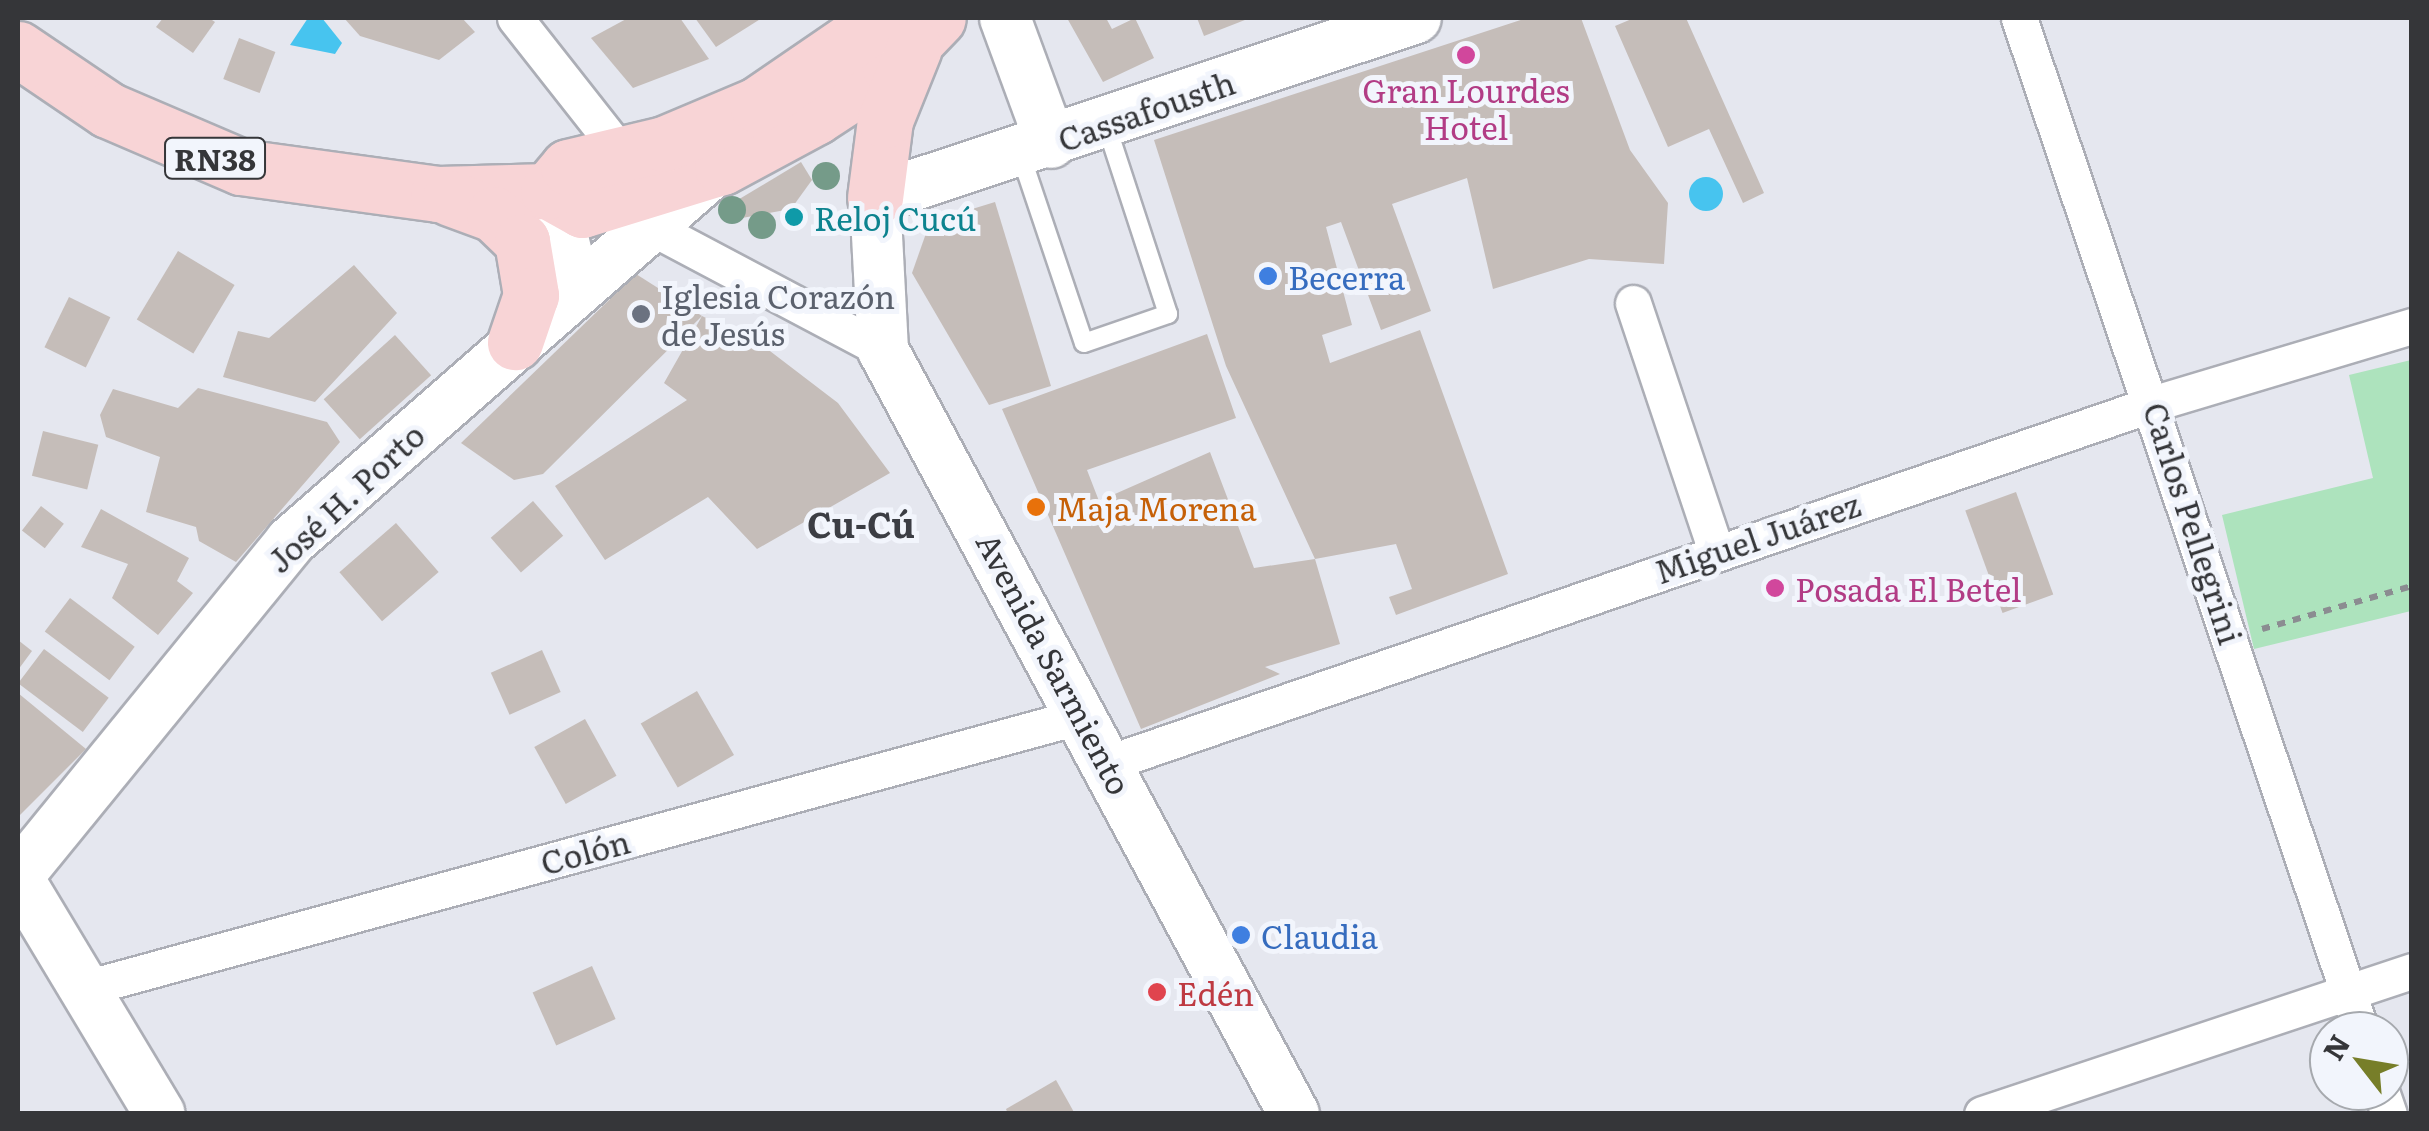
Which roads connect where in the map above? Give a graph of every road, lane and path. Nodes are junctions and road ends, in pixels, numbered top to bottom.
1 (514, 18) edge
2 (1006, 18) edge
3 (1416, 18) edge
4 (2019, 18) edge
5 (915, 25) edge
6 (18, 49) edge
7 (1106, 124) junction
8 (774, 139) junction
9 (1035, 148) junction
10 (623, 155) junction
11 (722, 167) junction
12 (534, 192) junction
13 (438, 194) junction
14 (875, 198) junction
15 (647, 225) junction
16 (1633, 303) dead end
17 (534, 325) junction
18 (2412, 326) edge
19 (883, 350) junction
20 (2155, 402) junction
21 (1716, 551) junction
22 (2412, 586) edge
23 (2232, 638) junction
24 (1081, 716) junction
25 (1108, 763) junction
26 (18, 877) edge
27 (2412, 971) edge
28 (89, 987) junction
29 (2348, 994) junction
30 (2354, 1011) edge
31 (160, 1114) edge
32 (1294, 1114) edge
33 (1982, 1114) edge

1 - 10 street
2 - 9 main road
3 - 7 main road, Cassafousth
4 - 20 street, Carlos Pellegrini
5 - 8 main road, RN38
5 - 10 main road
5 - 14 main road
6 - 13 main road, RN38
7 - 9 main road, Cassafousth
7 - 9 lane
8 - 11 main road, RN38
8 - 14 main road
9 - 14 main road, Cassafousth
10 - 12 main road
11 - 12 main road, RN38
11 - 15 main road, José H. Porto
12 - 13 main road, RN38
12 - 17 main road
13 - 17 main road
14 - 19 main road, Avenida Sarmiento
15 - 17 main road, José H. Porto
15 - 19 street
16 - 21 street
17 - 26 main road, José H. Porto
18 - 20 street, Miguel Juárez
19 - 24 main road, Avenida Sarmiento
20 - 21 street, Miguel Juárez
20 - 23 street, Carlos Pellegrini
21 - 25 street, Miguel Juárez
22 - 23 path
23 - 29 street, Carlos Pellegrini
24 - 25 main road, Avenida Sarmiento
24 - 28 street, Colón
25 - 32 main road, Avenida Sarmiento
26 - 28 main road
27 - 29 street
28 - 31 main road
29 - 30 street, Carlos Pellegrini
29 - 33 street

